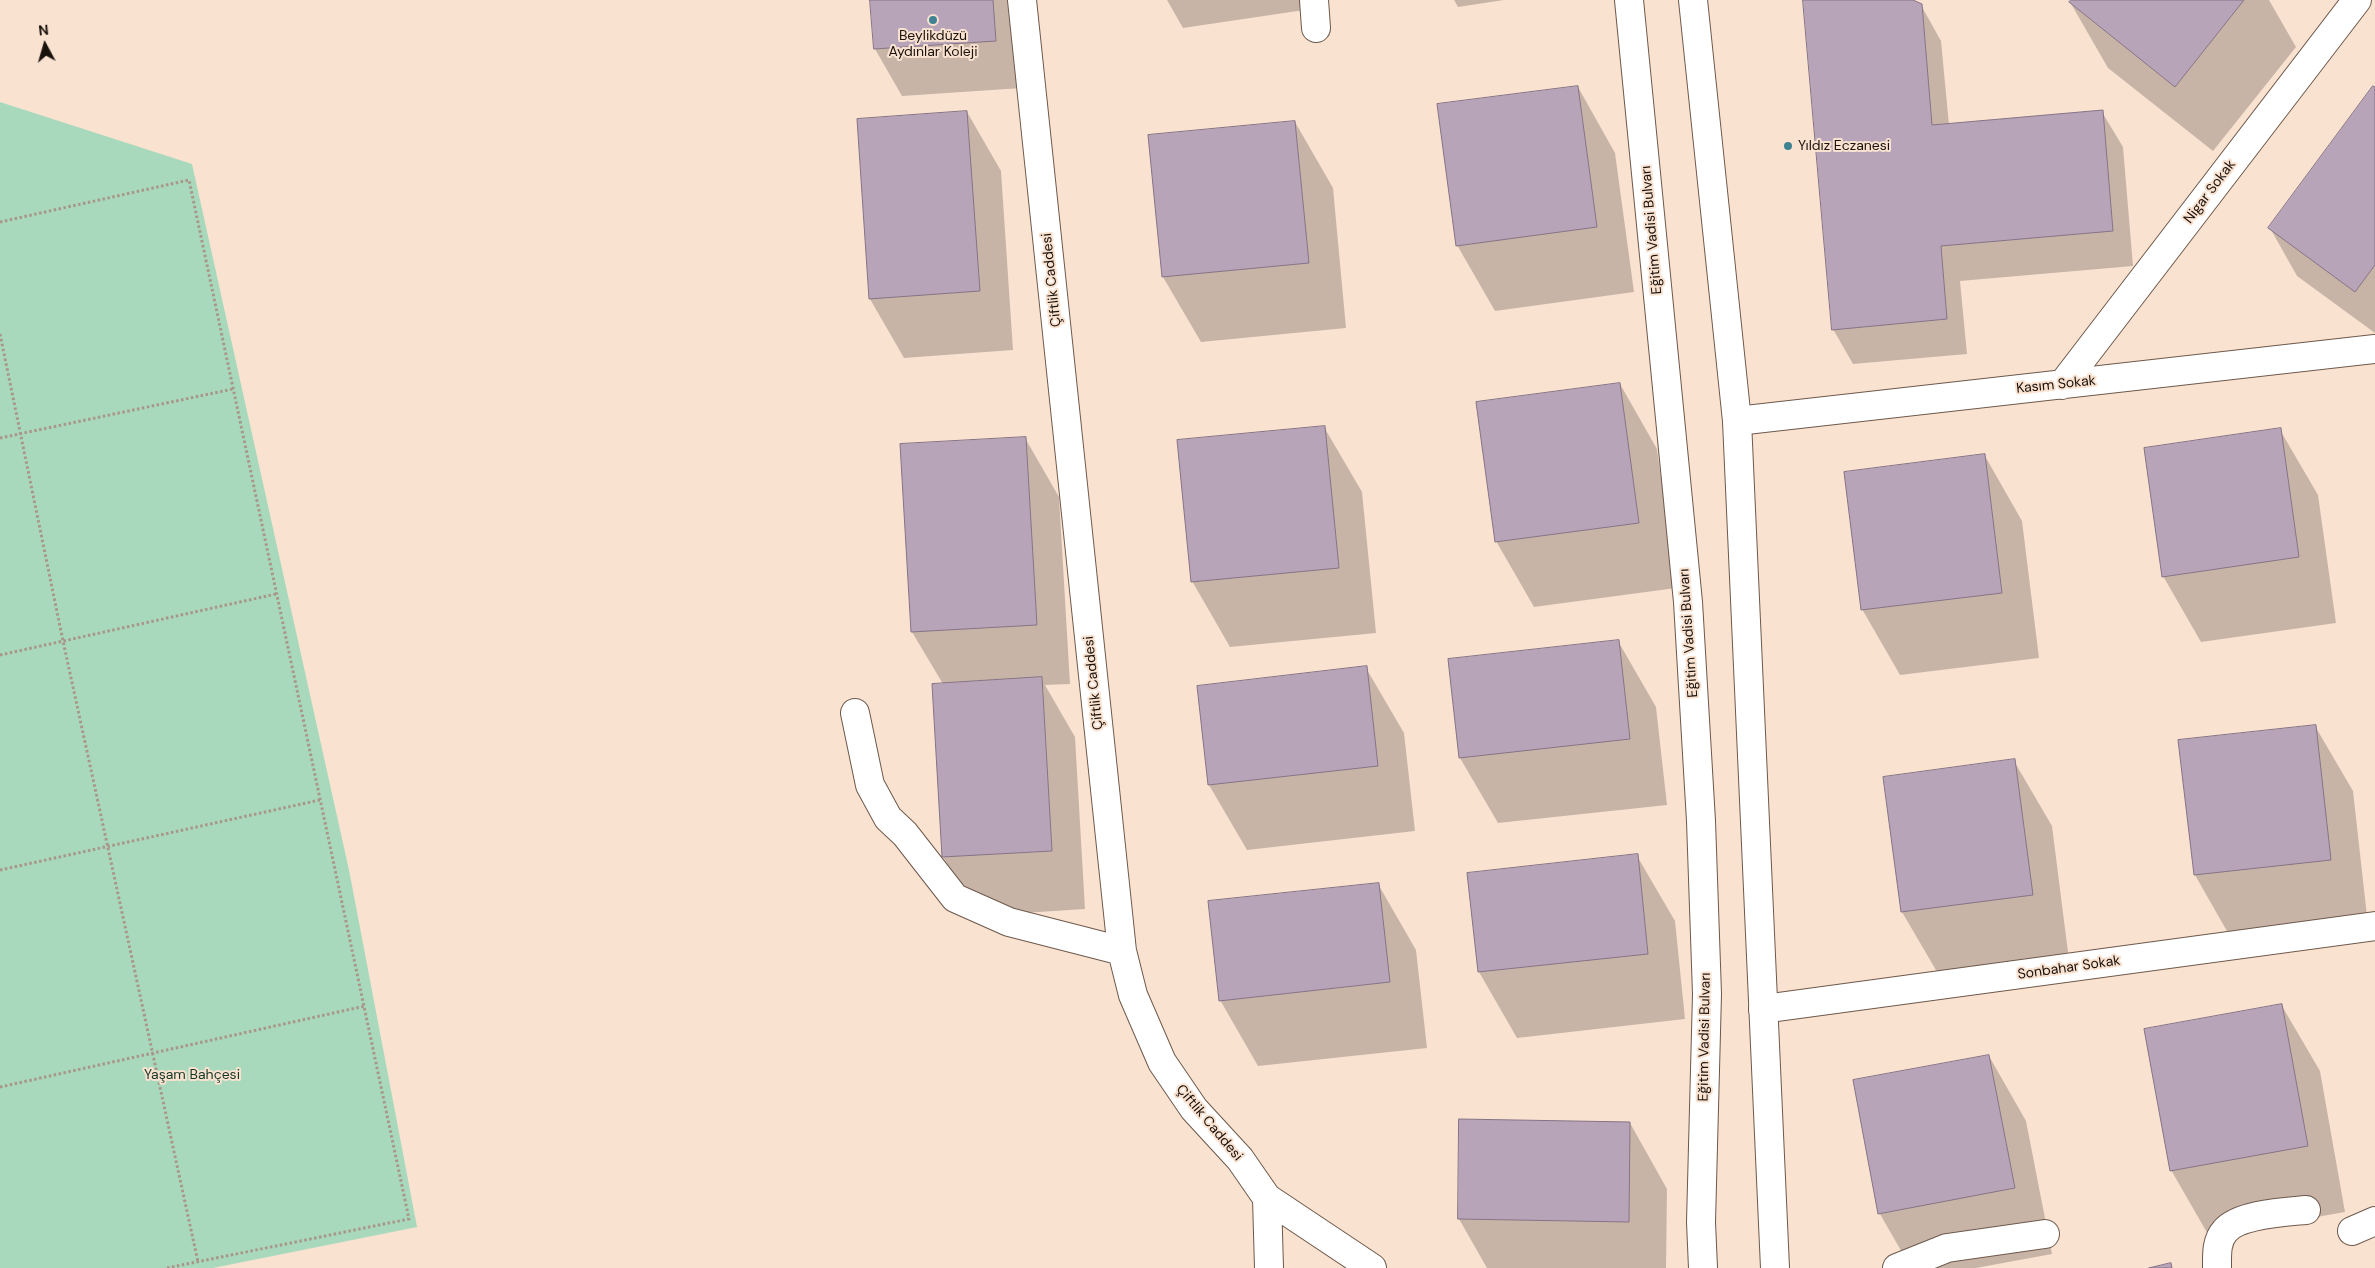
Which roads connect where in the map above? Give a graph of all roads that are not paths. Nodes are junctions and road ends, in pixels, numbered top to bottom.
1 (1022, 0) edge
2 (1314, 0) edge
3 (1629, 0) edge
4 (1693, 0) edge
5 (2357, 0) edge
6 (1316, 28) dead end
7 (2375, 349) edge
8 (2062, 384) junction
9 (1737, 421) junction
10 (855, 713) dead end
11 (2375, 926) edge
12 (1122, 951) junction
13 (1763, 1009) junction
14 (1267, 1198) junction
15 (2306, 1210) dead end
16 (2045, 1234) dead end
17 (1269, 1268) edge
18 (1372, 1268) edge
19 (1703, 1268) edge
20 (1774, 1268) edge
21 (1897, 1268) edge
22 (2217, 1268) edge

1 - 12 street, Çiftlik Caddesi
2 - 6 street
3 - 19 street, Eğitim Vadisi Bulvarı
4 - 9 street
5 - 8 street, Nigar Sokak
7 - 8 street, Kasım Sokak
8 - 9 street, Kasım Sokak
9 - 13 street
10 - 12 street
11 - 13 street, Sonbahar Sokak
12 - 14 street, Çiftlik Caddesi
13 - 20 street
14 - 17 street
14 - 18 street, Çiftlik Caddesi
15 - 22 street
16 - 21 street

